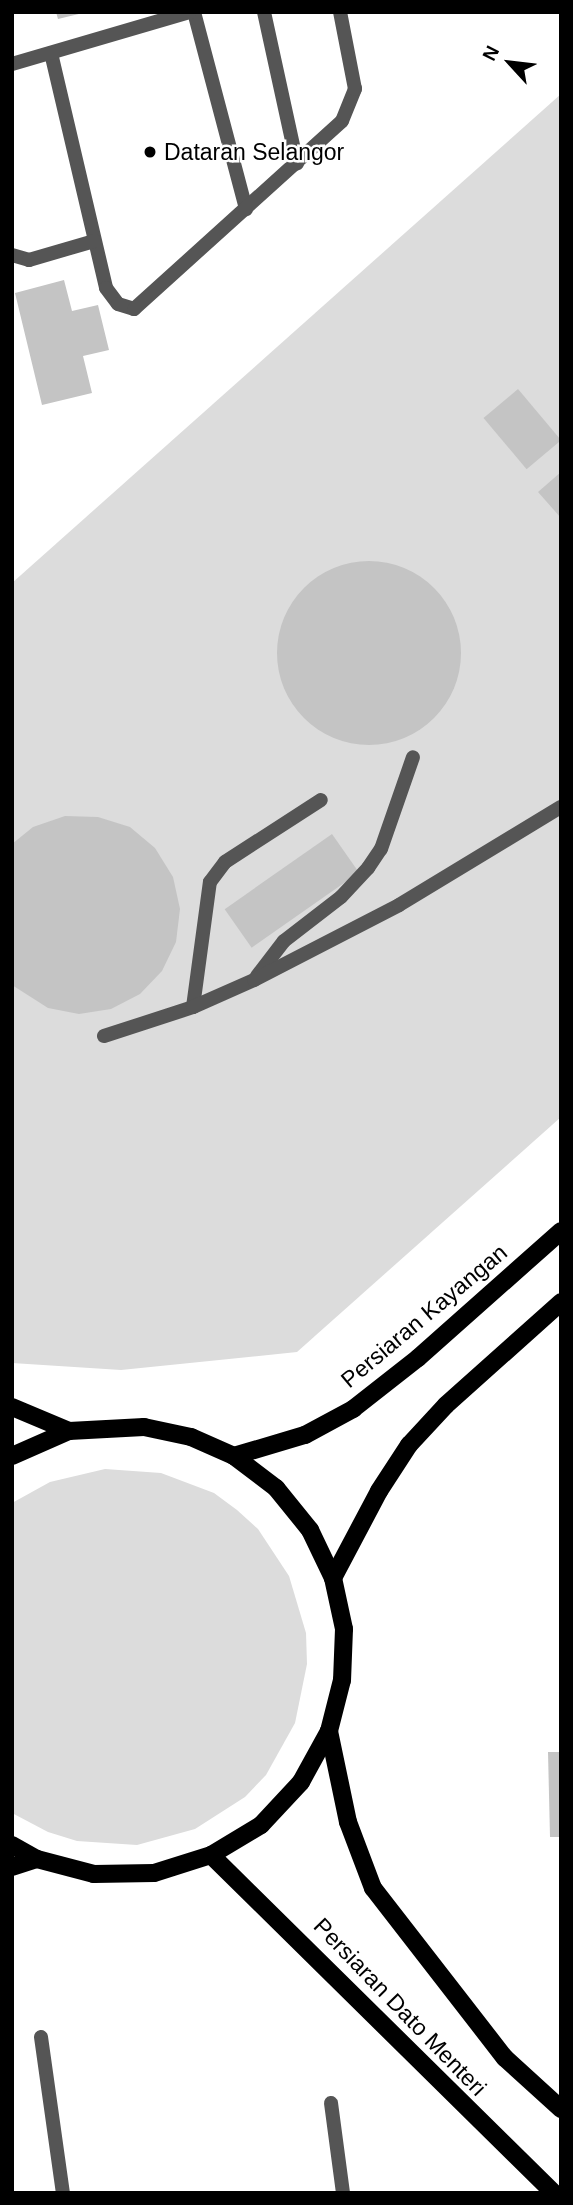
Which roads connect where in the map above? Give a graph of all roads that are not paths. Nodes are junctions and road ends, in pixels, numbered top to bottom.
1 (192, 12) edge
2 (264, 12) edge
3 (340, 12) edge
4 (51, 53) junction
5 (12, 64) edge
6 (297, 163) junction
7 (246, 209) junction
8 (94, 241) junction
9 (12, 255) edge
10 (413, 757) dead end
11 (321, 800) dead end
12 (561, 807) edge
13 (254, 980) junction
14 (193, 1007) junction
15 (104, 1036) dead end
16 (561, 1230) edge
17 (561, 1302) edge
18 (12, 1407) edge
19 (69, 1431) junction
20 (12, 1456) edge
21 (234, 1456) junction
22 (333, 1578) junction
23 (329, 1731) junction
24 (12, 1845) edge
25 (211, 1856) junction
26 (37, 1859) junction
27 (12, 1867) edge
28 (41, 2037) dead end
29 (331, 2103) dead end
30 (561, 2109) edge
31 (63, 2193) edge
32 (342, 2193) edge
33 (554, 2193) edge

1 - 4 street
1 - 7 street
2 - 6 street
3 - 6 street
4 - 5 street
4 - 8 street
6 - 7 street
7 - 8 street
8 - 9 street
10 - 13 street
11 - 14 street
12 - 13 street
13 - 14 street
14 - 15 street
16 - 21 main road, Persiaran Kayangan
17 - 22 main road
18 - 19 main road
19 - 20 main road
19 - 21 main road
21 - 22 main road
22 - 23 main road
23 - 25 main road
23 - 30 main road, Persiaran Dato Menteri
24 - 26 main road
25 - 26 main road
25 - 33 main road, Persiaran Dato Menteri
26 - 27 main road
28 - 31 street
29 - 32 street

